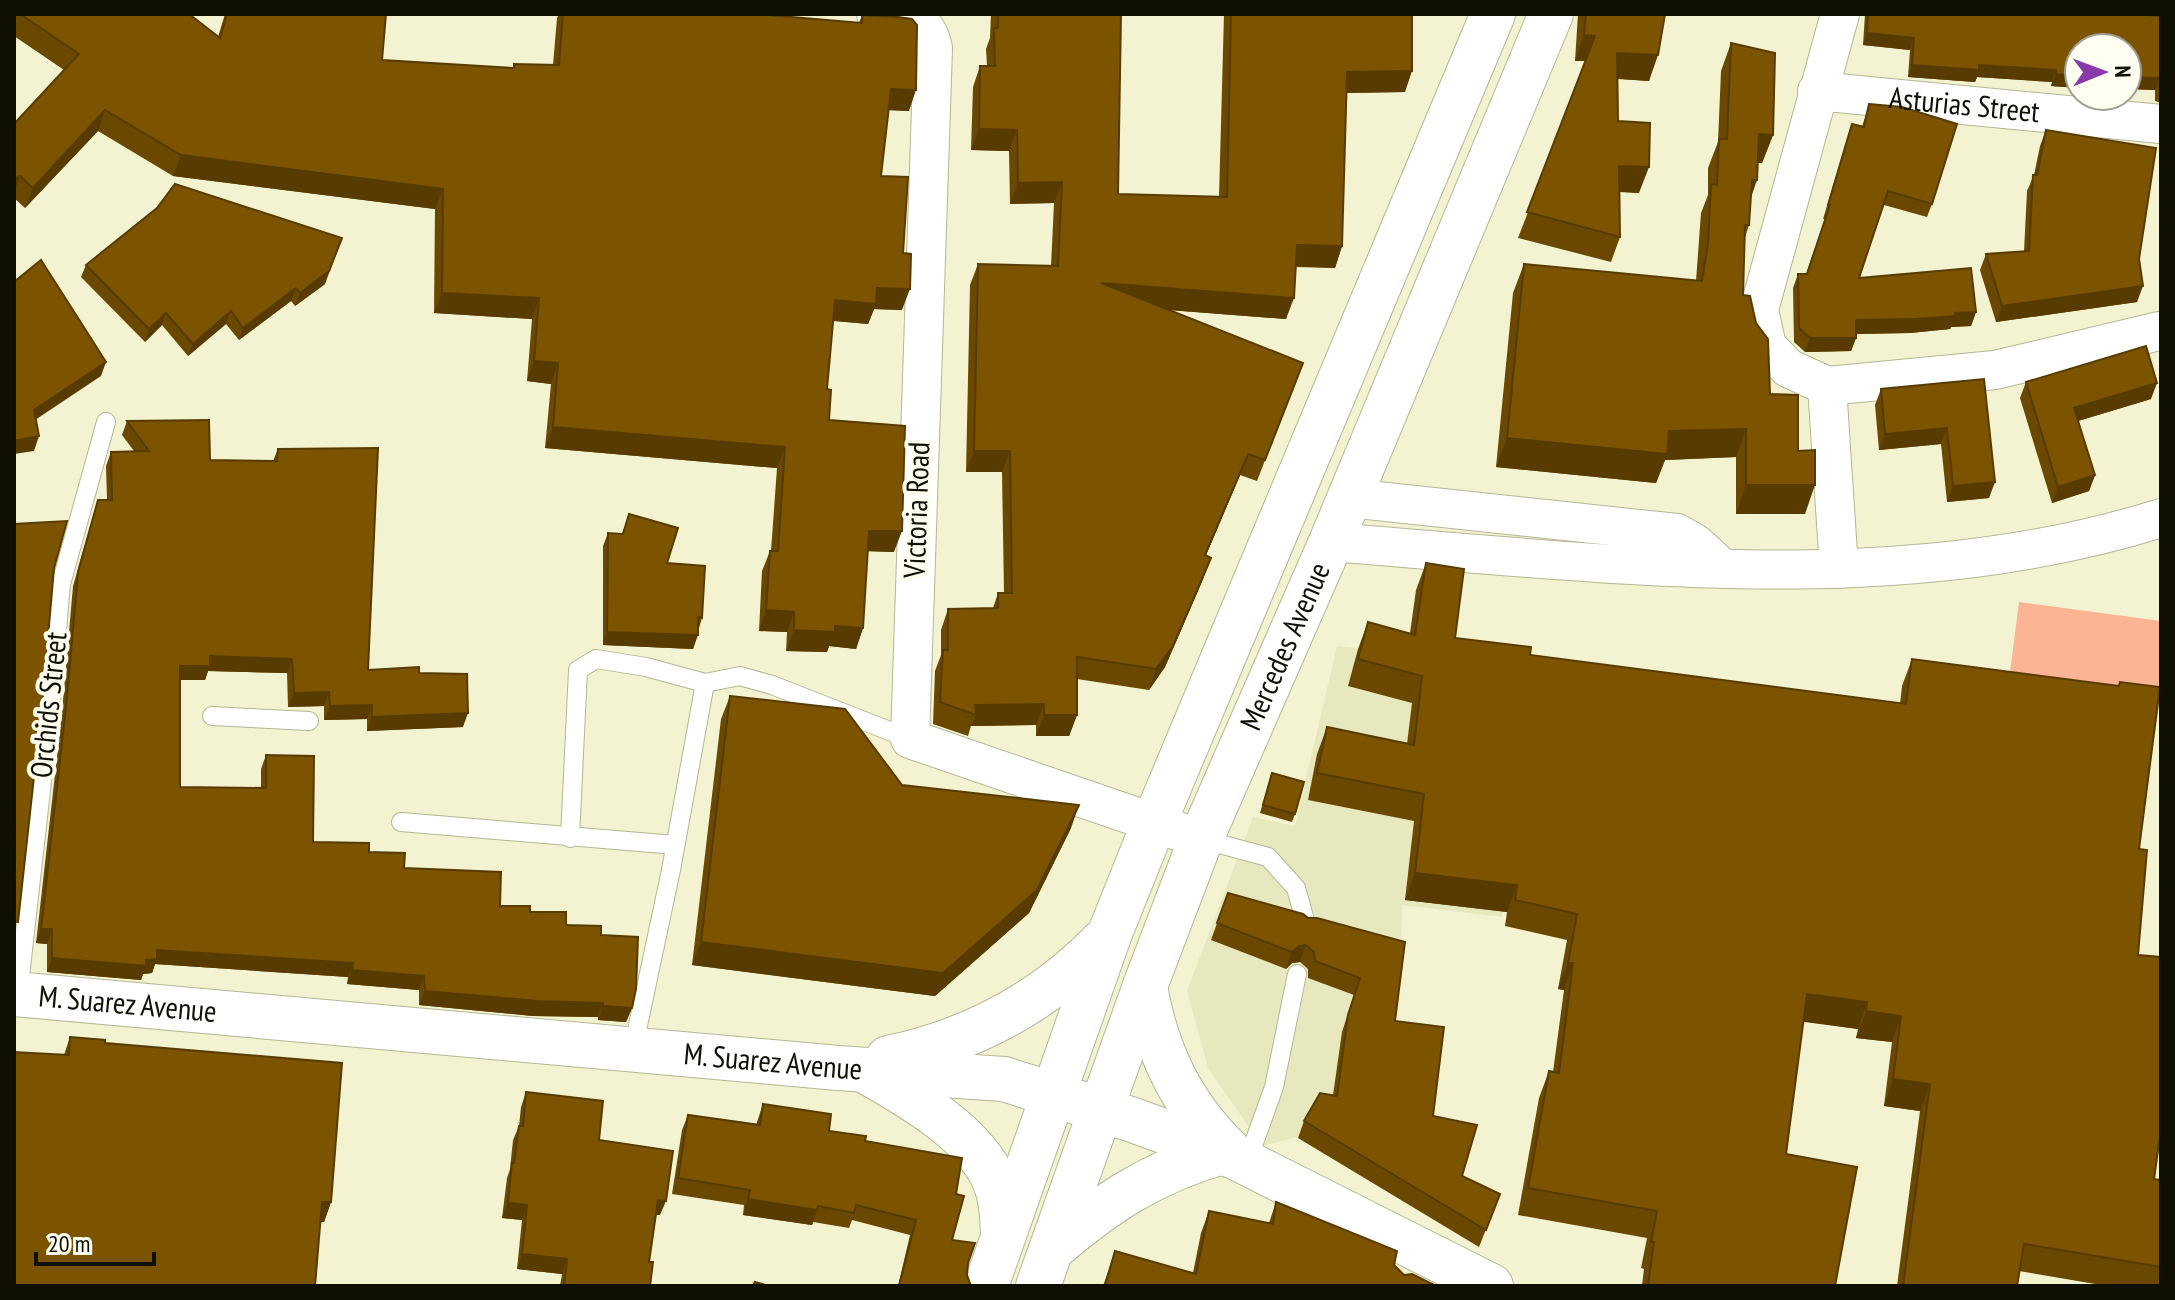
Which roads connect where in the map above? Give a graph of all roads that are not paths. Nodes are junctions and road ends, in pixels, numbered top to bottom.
1 (876, 14) edge
2 (1493, 14) edge
3 (1551, 14) edge
4 (1840, 14) edge
5 (1817, 91) junction
6 (2161, 124) edge
7 (2160, 328) edge
8 (1827, 386) junction
9 (106, 422) dead end
10 (1349, 498) junction
11 (2161, 518) edge
12 (1331, 542) junction
13 (1585, 542) junction
14 (1839, 569) junction
15 (705, 683) junction
16 (212, 716) dead end
17 (309, 721) dead end
18 (910, 739) junction
19 (401, 822) dead end
20 (1154, 823) junction
21 (570, 838) junction
22 (1201, 839) junction
23 (675, 845) junction
24 (1306, 924) edge
25 (1110, 933) junction
26 (1297, 974) dead end
27 (1145, 986) junction
28 (16, 994) edge
29 (633, 1049) junction
30 (851, 1069) junction
31 (1053, 1094) junction
32 (1101, 1109) junction
33 (1235, 1157) junction
34 (1003, 1238) junction
35 (1044, 1268) edge
36 (986, 1286) edge
37 (1491, 1286) edge

1 - 18 street, Victoria Road
2 - 20 main road, Mercedes Avenue
3 - 10 main road, Mercedes Avenue
4 - 5 street
5 - 6 street, Asturias Street
5 - 8 street
7 - 8 street
8 - 14 street
9 - 28 lane, Orchids Street
10 - 12 main road, Mercedes Avenue
10 - 13 street
11 - 14 street
12 - 13 street
12 - 22 main road, Mercedes Avenue
13 - 14 street
15 - 18 lane
15 - 21 lane
15 - 23 lane
16 - 17 lane
18 - 20 street
19 - 21 lane
20 - 22 street
20 - 25 main road, Mercedes Avenue
21 - 23 lane
22 - 24 lane
22 - 27 main road, Mercedes Avenue
23 - 29 lane
25 - 30 main road
25 - 31 main road, Mercedes Avenue
26 - 33 lane
27 - 32 main road, Mercedes Avenue
27 - 33 main road
28 - 29 main road, M. Suarez Avenue
29 - 30 main road, M. Suarez Avenue
30 - 31 main road, M. Suarez Avenue
30 - 34 main road
31 - 32 main road, M. Suarez Avenue
31 - 34 main road, Mercedes Avenue
32 - 33 main road, M. Suarez Avenue
32 - 35 main road, Mercedes Avenue
33 - 35 main road
33 - 37 main road, M. Suarez Avenue
34 - 36 main road, Mercedes Avenue

